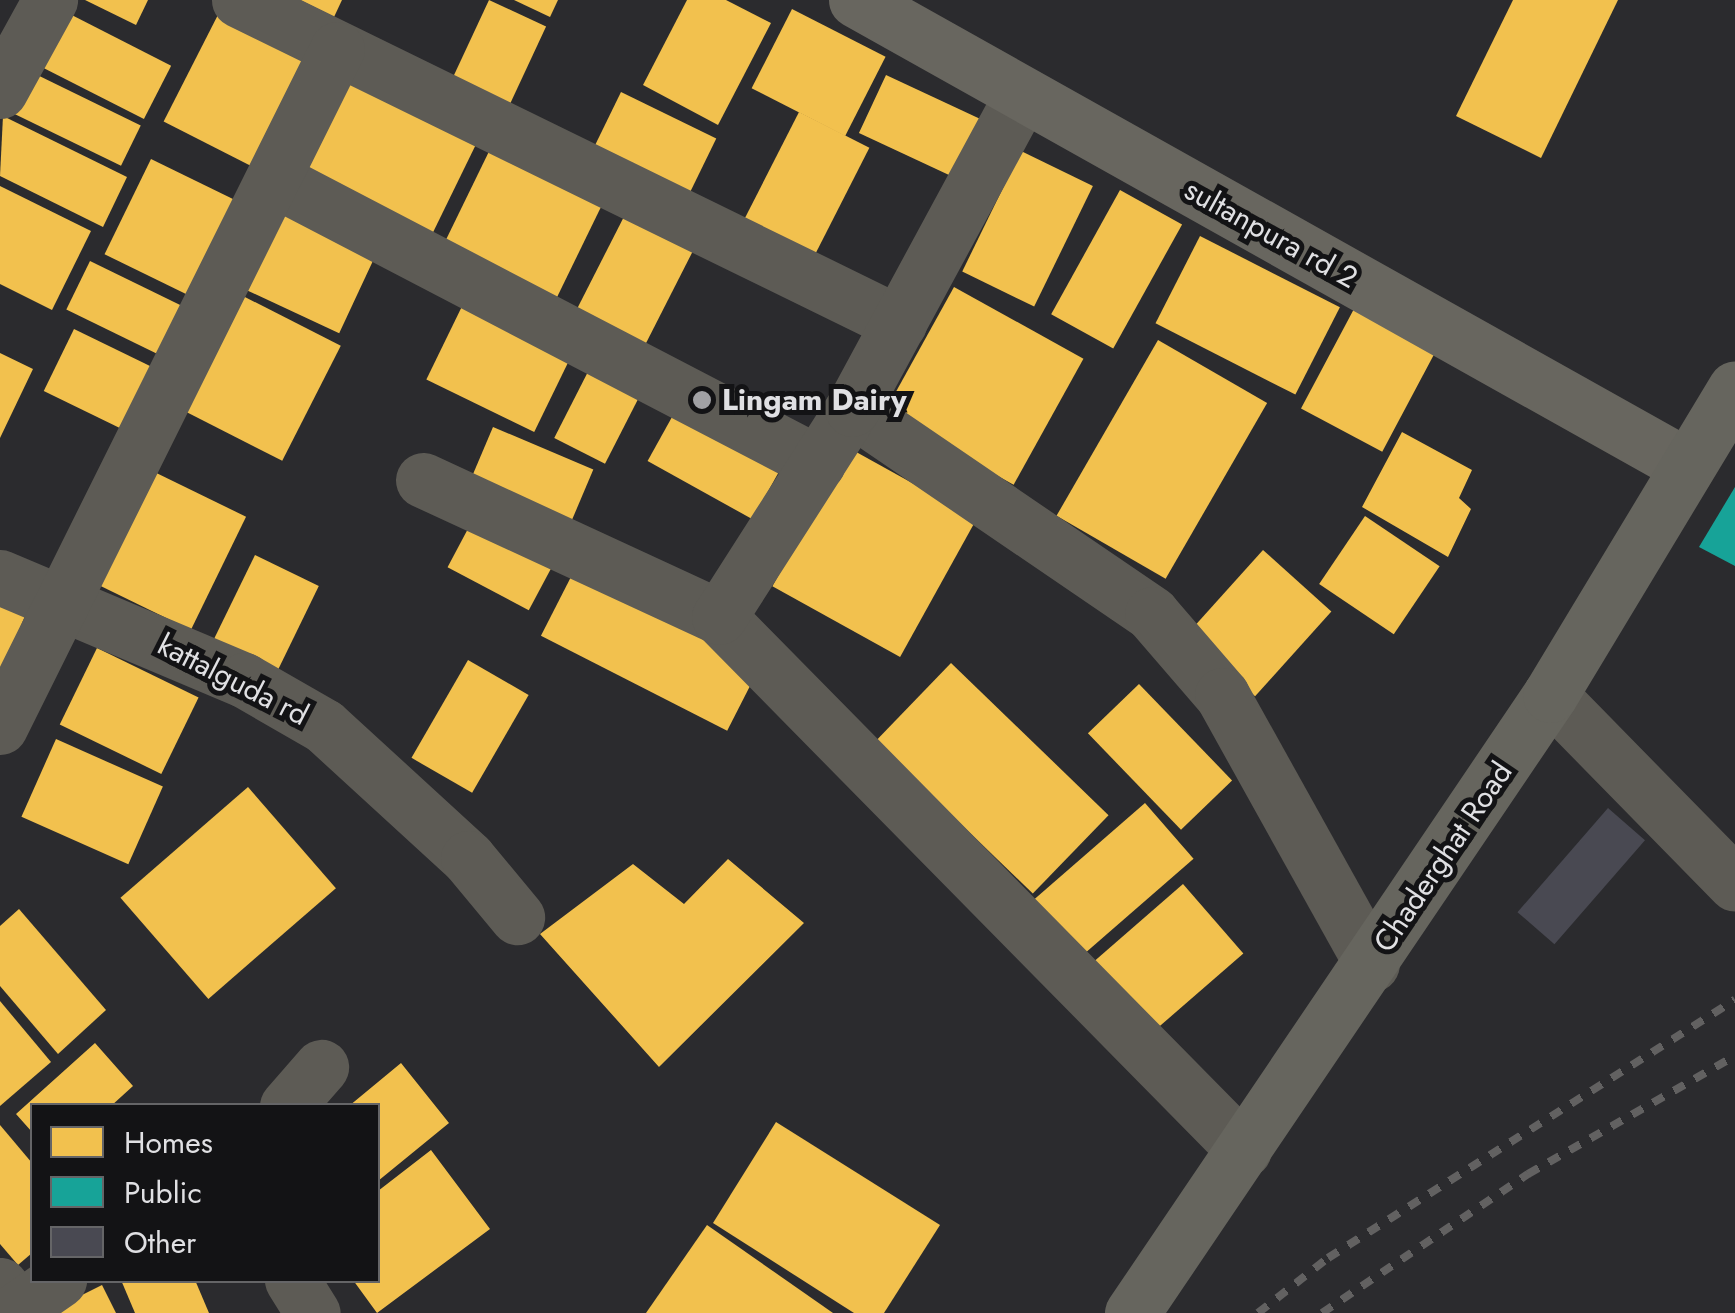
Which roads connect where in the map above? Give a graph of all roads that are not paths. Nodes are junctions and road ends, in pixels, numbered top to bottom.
1 (50, 0) edge
2 (240, 0) edge
3 (856, 0) edge
4 (337, 49) junction
5 (0, 91) edge
6 (1022, 95) junction
7 (276, 181) junction
8 (899, 323) junction
9 (1735, 388) edge
10 (852, 408) junction
11 (818, 464) junction
12 (1687, 466) junction
13 (423, 480) dead end
14 (0, 576) edge
15 (65, 600) junction
16 (718, 617) junction
17 (1550, 695) junction
18 (0, 727) edge
19 (1735, 884) edge
20 (517, 917) dead end
21 (1372, 964) junction
22 (1244, 1150) junction
23 (55, 1283) edge
24 (294, 1283) edge
25 (0, 1286) edge
26 (313, 1313) edge
27 (1132, 1313) edge

1 - 5 street
2 - 4 street
3 - 6 street, sultanpura rd 2
4 - 7 street
4 - 8 street
6 - 8 street
6 - 12 street, sultanpura rd 2
7 - 11 street
7 - 15 street
8 - 10 street
9 - 12 main road, Chaderghat Road
10 - 11 street
10 - 21 street
11 - 16 street
12 - 17 main road, Chaderghat Road
13 - 16 street
14 - 15 street, kattalguda rd
15 - 18 street
15 - 20 street, kattalguda rd
16 - 22 street
17 - 19 street
17 - 21 main road, Chaderghat Road
21 - 22 main road, Chaderghat Road
22 - 27 main road, Chaderghat Road
23 - 25 street
24 - 26 street

